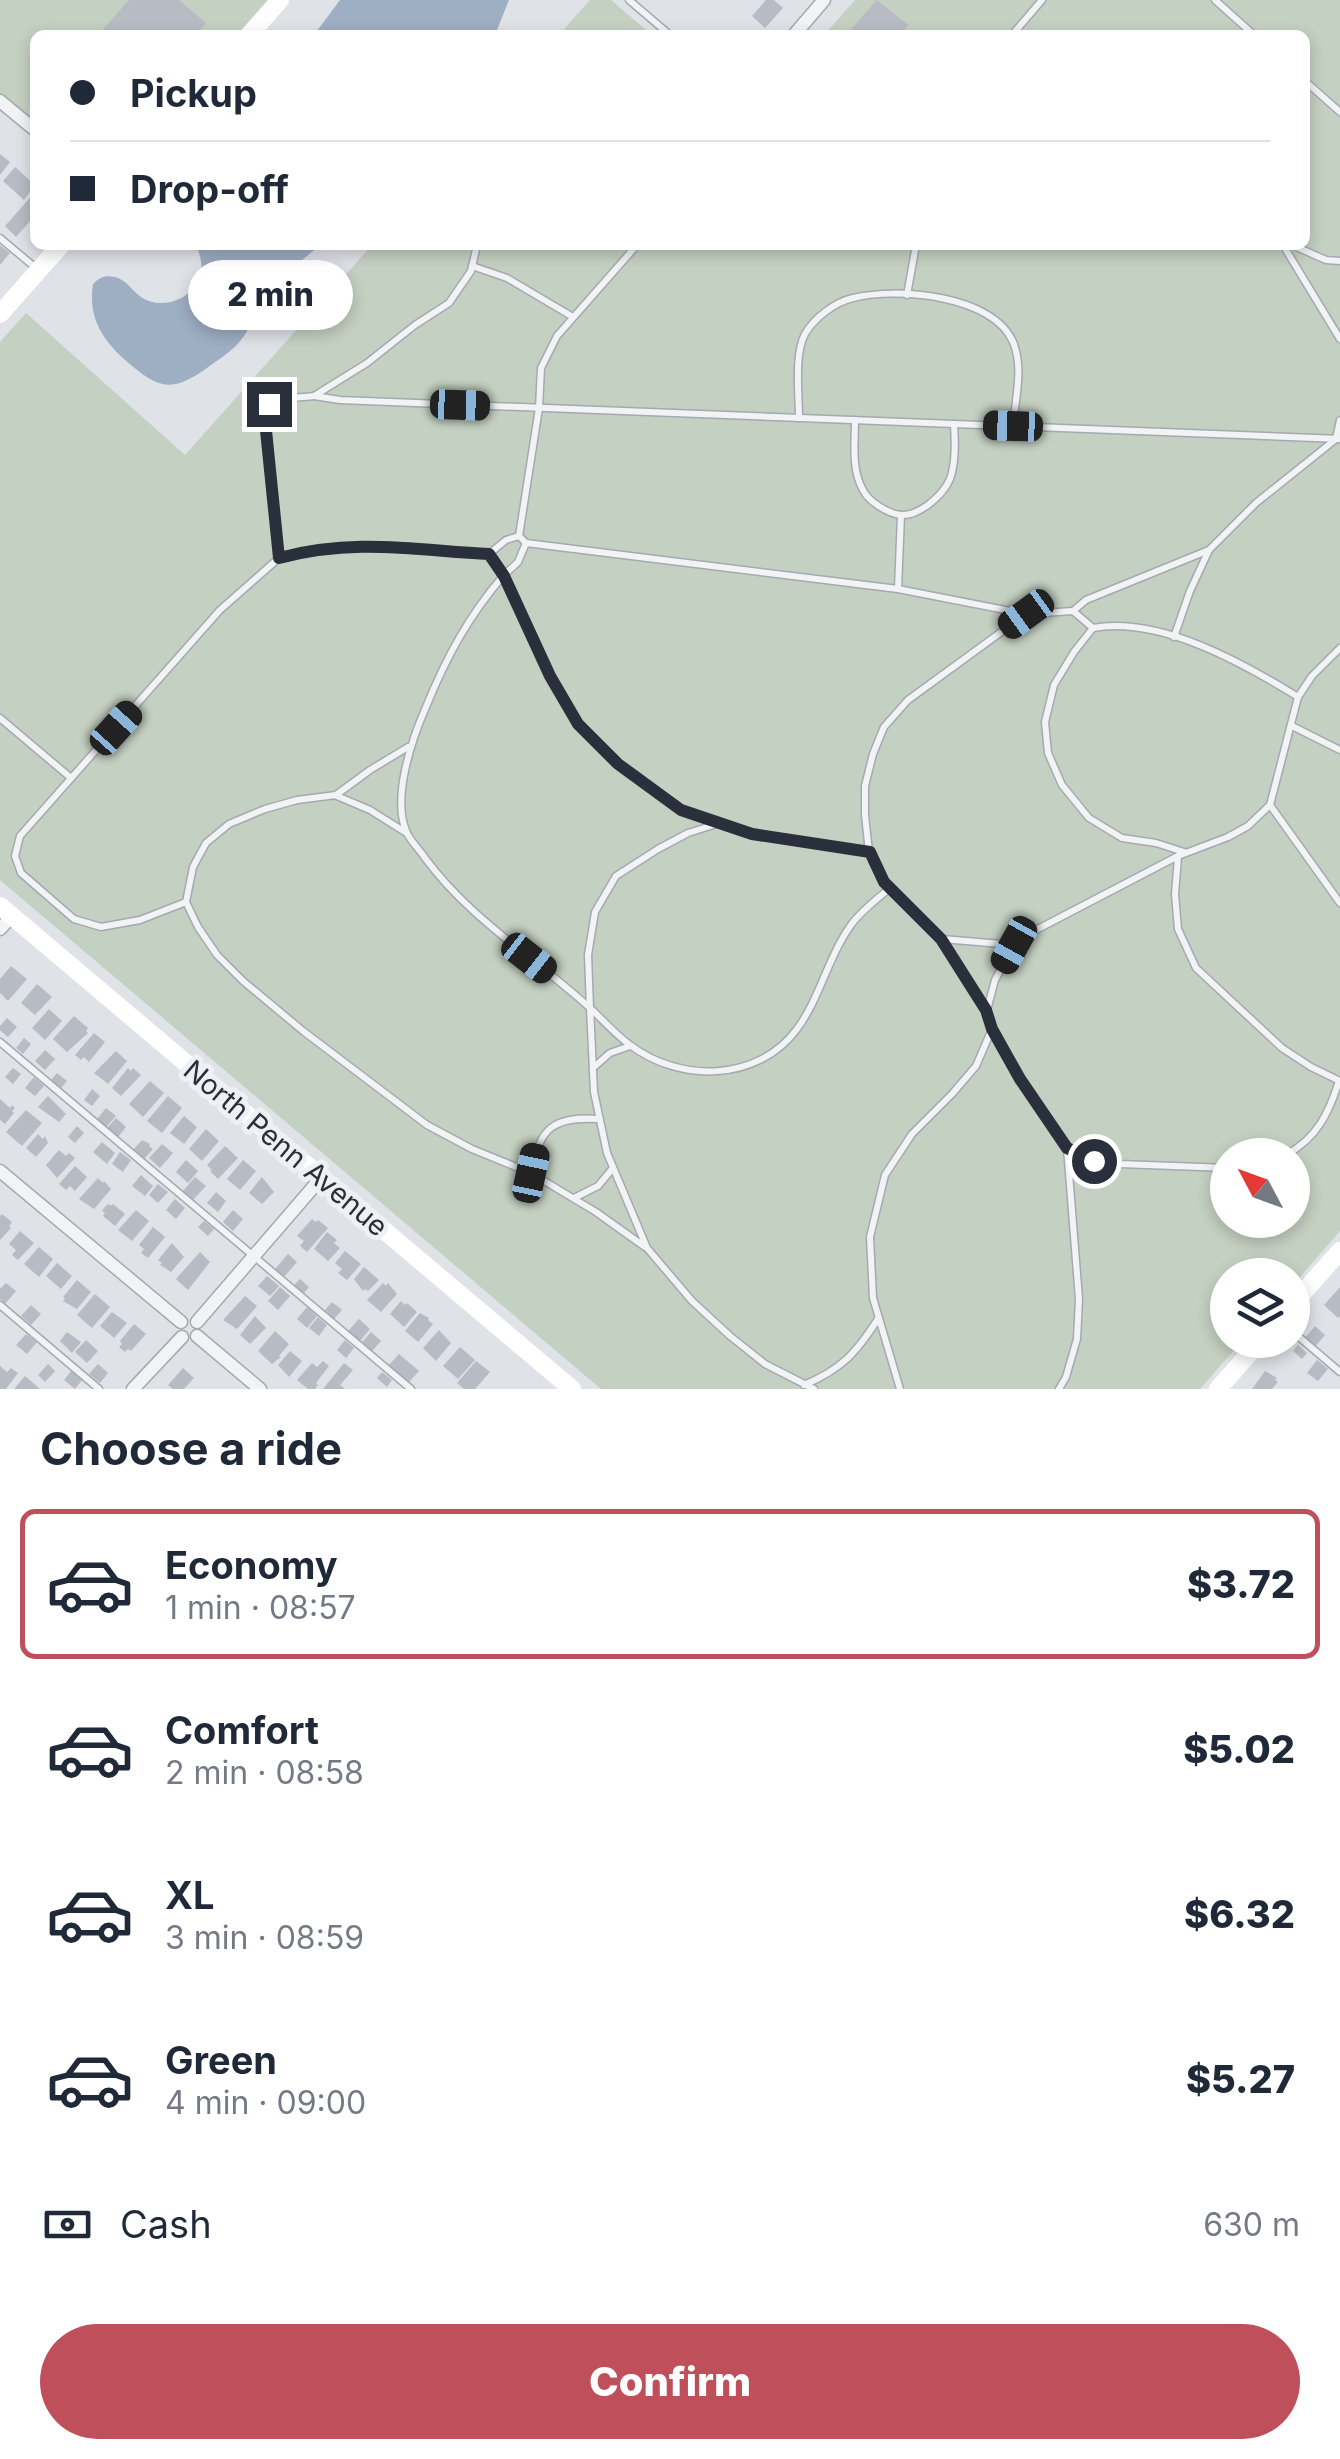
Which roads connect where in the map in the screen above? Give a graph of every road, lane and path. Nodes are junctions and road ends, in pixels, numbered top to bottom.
1 (629, 0) edge
2 (1042, 0) edge
3 (1215, 0) edge
4 (820, 2) edge
5 (272, 3) edge
6 (253, 30) edge
7 (664, 30) edge
8 (798, 30) edge
9 (1016, 30) edge
10 (1248, 30) edge
11 (1310, 85) edge
12 (0, 101) edge
13 (1340, 112) edge
14 (30, 126) edge
15 (0, 238) edge
16 (57, 250) edge
17 (476, 250) edge
18 (634, 250) edge
19 (915, 250) edge
20 (1286, 250) edge
21 (1303, 250) edge
22 (1340, 261) edge
23 (472, 266) junction
24 (39, 270) junction
25 (907, 295) junction
26 (0, 314) edge
27 (574, 317) junction
28 (1340, 339) edge
29 (314, 396) junction
30 (539, 408) junction
31 (800, 418) junction
32 (856, 420) junction
33 (1340, 420) edge
34 (954, 424) junction
35 (1013, 426) junction
36 (1338, 439) edge
37 (902, 515) junction
38 (522, 540) junction
39 (1209, 550) junction
40 (489, 554) junction
41 (279, 558) junction
42 (504, 576) junction
43 (898, 588) junction
44 (1073, 610) junction
45 (1026, 614) junction
46 (1093, 628) junction
47 (1174, 637) junction
48 (1340, 648) edge
49 (1298, 697) junction
50 (0, 718) edge
51 (1292, 726) junction
52 (409, 746) junction
53 (1340, 750) edge
54 (72, 778) junction
55 (336, 795) junction
56 (1270, 805) junction
57 (721, 823) junction
58 (406, 832) junction
59 (870, 852) junction
60 (1182, 854) junction
61 (890, 888) junction
62 (186, 902) junction
63 (1340, 903) edge
64 (4, 917) edge
65 (941, 939) junction
66 (1014, 945) junction
67 (590, 1008) junction
68 (986, 1010) junction
69 (992, 1029) junction
70 (0, 1042) edge
71 (630, 1046) junction
72 (594, 1068) junction
73 (1339, 1081) edge
74 (599, 1119) junction
75 (1308, 1138) edge
76 (1067, 1148) junction
77 (1210, 1167) edge
78 (613, 1168) junction
79 (0, 1171) edge
80 (531, 1173) junction
81 (322, 1178) junction
82 (573, 1198) junction
83 (647, 1248) junction
84 (1340, 1251) edge
85 (253, 1256) junction
86 (1310, 1285) edge
87 (0, 1306) edge
88 (879, 1318) junction
89 (181, 1322) junction
90 (197, 1329) junction
91 (182, 1337) junction
92 (1310, 1346) edge
93 (1245, 1358) edge
94 (1340, 1372) edge
95 (804, 1385) junction
96 (99, 1389) edge
97 (133, 1389) edge
98 (260, 1389) edge
99 (411, 1389) edge
100 (572, 1389) edge
101 (814, 1389) edge
102 (900, 1389) edge
103 (1059, 1389) edge
104 (1218, 1389) edge

1 - 7 lane
2 - 9 lane
3 - 10 lane
4 - 8 street
5 - 6 main road
11 - 13 lane
12 - 14 street
15 - 24 lane
16 - 24 main road
17 - 23 lane
18 - 27 lane
19 - 25 lane
20 - 28 lane
21 - 22 lane
23 - 27 lane
23 - 29 lane
24 - 26 main road
25 - 31 lane
25 - 35 lane
27 - 30 lane
29 - 30 lane
29 - 41 lane
30 - 31 lane
30 - 38 lane
31 - 32 lane
32 - 34 lane
32 - 37 lane
33 - 36 lane
34 - 35 lane
34 - 37 lane
35 - 36 lane
36 - 39 lane
37 - 43 lane
38 - 40 lane
38 - 42 lane
38 - 43 lane
39 - 44 lane
39 - 47 lane
40 - 41 lane
40 - 42 lane
41 - 54 lane
42 - 52 lane
42 - 57 lane
43 - 45 lane
44 - 45 lane
44 - 46 lane
45 - 59 lane
46 - 47 lane
46 - 60 lane
47 - 49 lane
48 - 49 lane
49 - 51 lane
50 - 54 lane
51 - 53 lane
51 - 56 lane
52 - 55 lane
52 - 58 lane
54 - 62 lane
55 - 58 lane
55 - 62 lane
56 - 60 lane
56 - 63 lane
57 - 59 lane
57 - 67 lane
58 - 67 lane
59 - 61 lane
60 - 66 lane
60 - 73 lane
61 - 65 lane
61 - 71 lane
62 - 80 lane
64 - 81 main road, North Penn Avenue
65 - 66 lane
65 - 68 lane
66 - 68 lane
67 - 71 lane
67 - 72 lane
68 - 69 lane
69 - 76 lane
69 - 88 lane
70 - 85 lane
71 - 72 lane
72 - 74 lane
73 - 75 lane
74 - 78 lane
74 - 80 lane
76 - 77 lane
76 - 103 lane
78 - 82 lane
78 - 83 lane
79 - 89 street
80 - 82 lane
81 - 85 street
81 - 100 main road, North Penn Avenue
82 - 83 lane
83 - 95 lane
84 - 86 main road
85 - 90 street
85 - 99 lane
87 - 96 lane
88 - 95 lane
88 - 102 lane
89 - 90 street
89 - 91 street
90 - 91 street
90 - 98 street
91 - 97 street
92 - 94 lane
93 - 104 main road
95 - 101 lane

